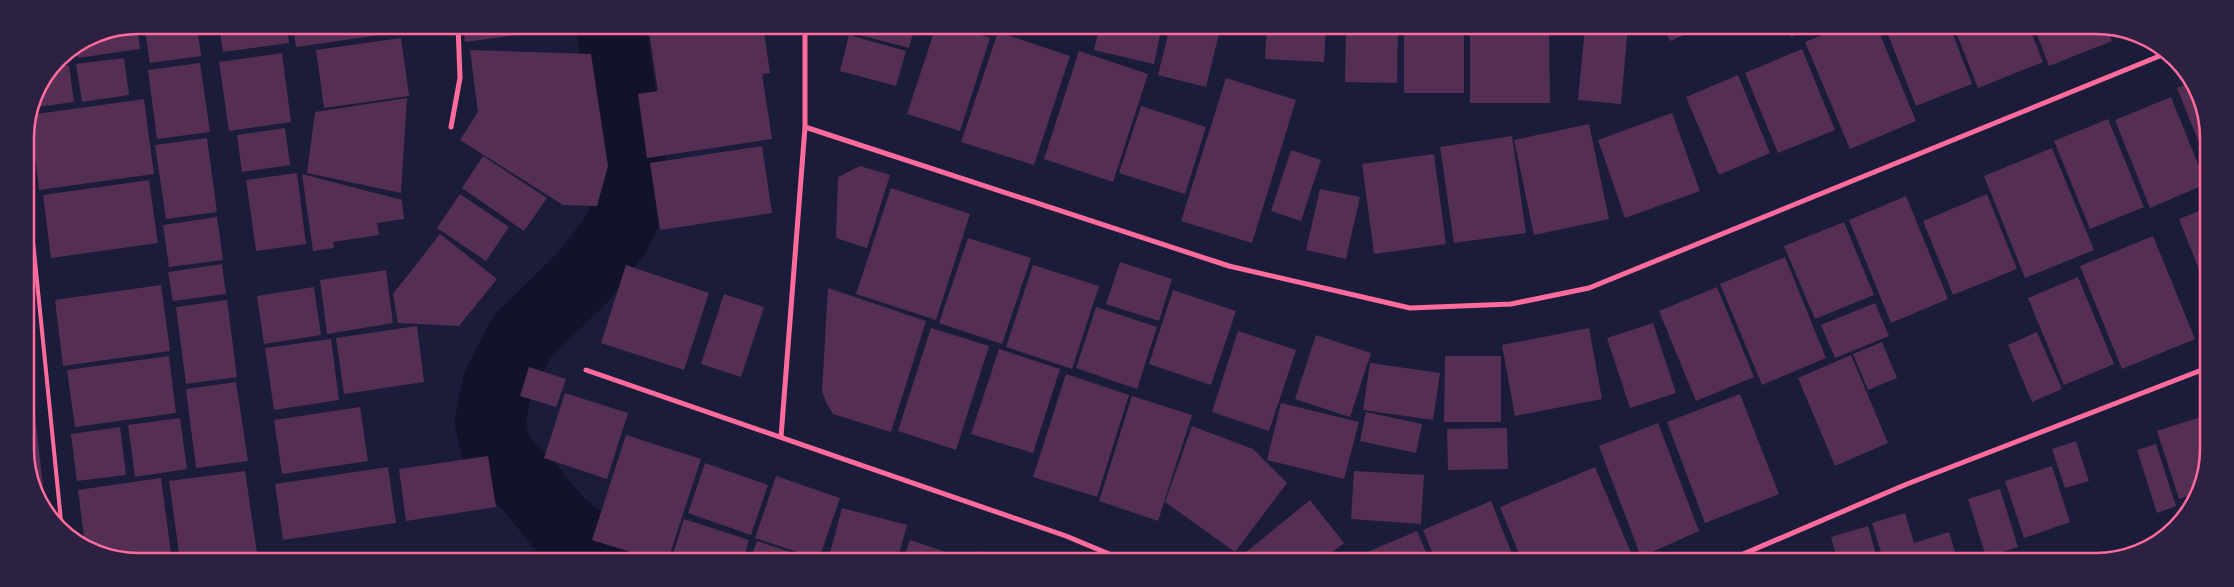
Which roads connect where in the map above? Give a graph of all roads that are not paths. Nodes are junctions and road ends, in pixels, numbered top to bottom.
1 (458, 34) edge
2 (806, 34) edge
3 (2161, 56) edge
4 (451, 127) dead end
5 (805, 127) junction
6 (34, 252) edge
7 (586, 370) dead end
8 (2200, 371) edge
9 (781, 436) junction
10 (61, 519) edge
11 (1107, 553) edge
12 (1746, 553) edge

1 - 4 street
2 - 5 street
3 - 5 street
5 - 9 street
6 - 10 lane
7 - 9 street
8 - 12 street
9 - 11 street

